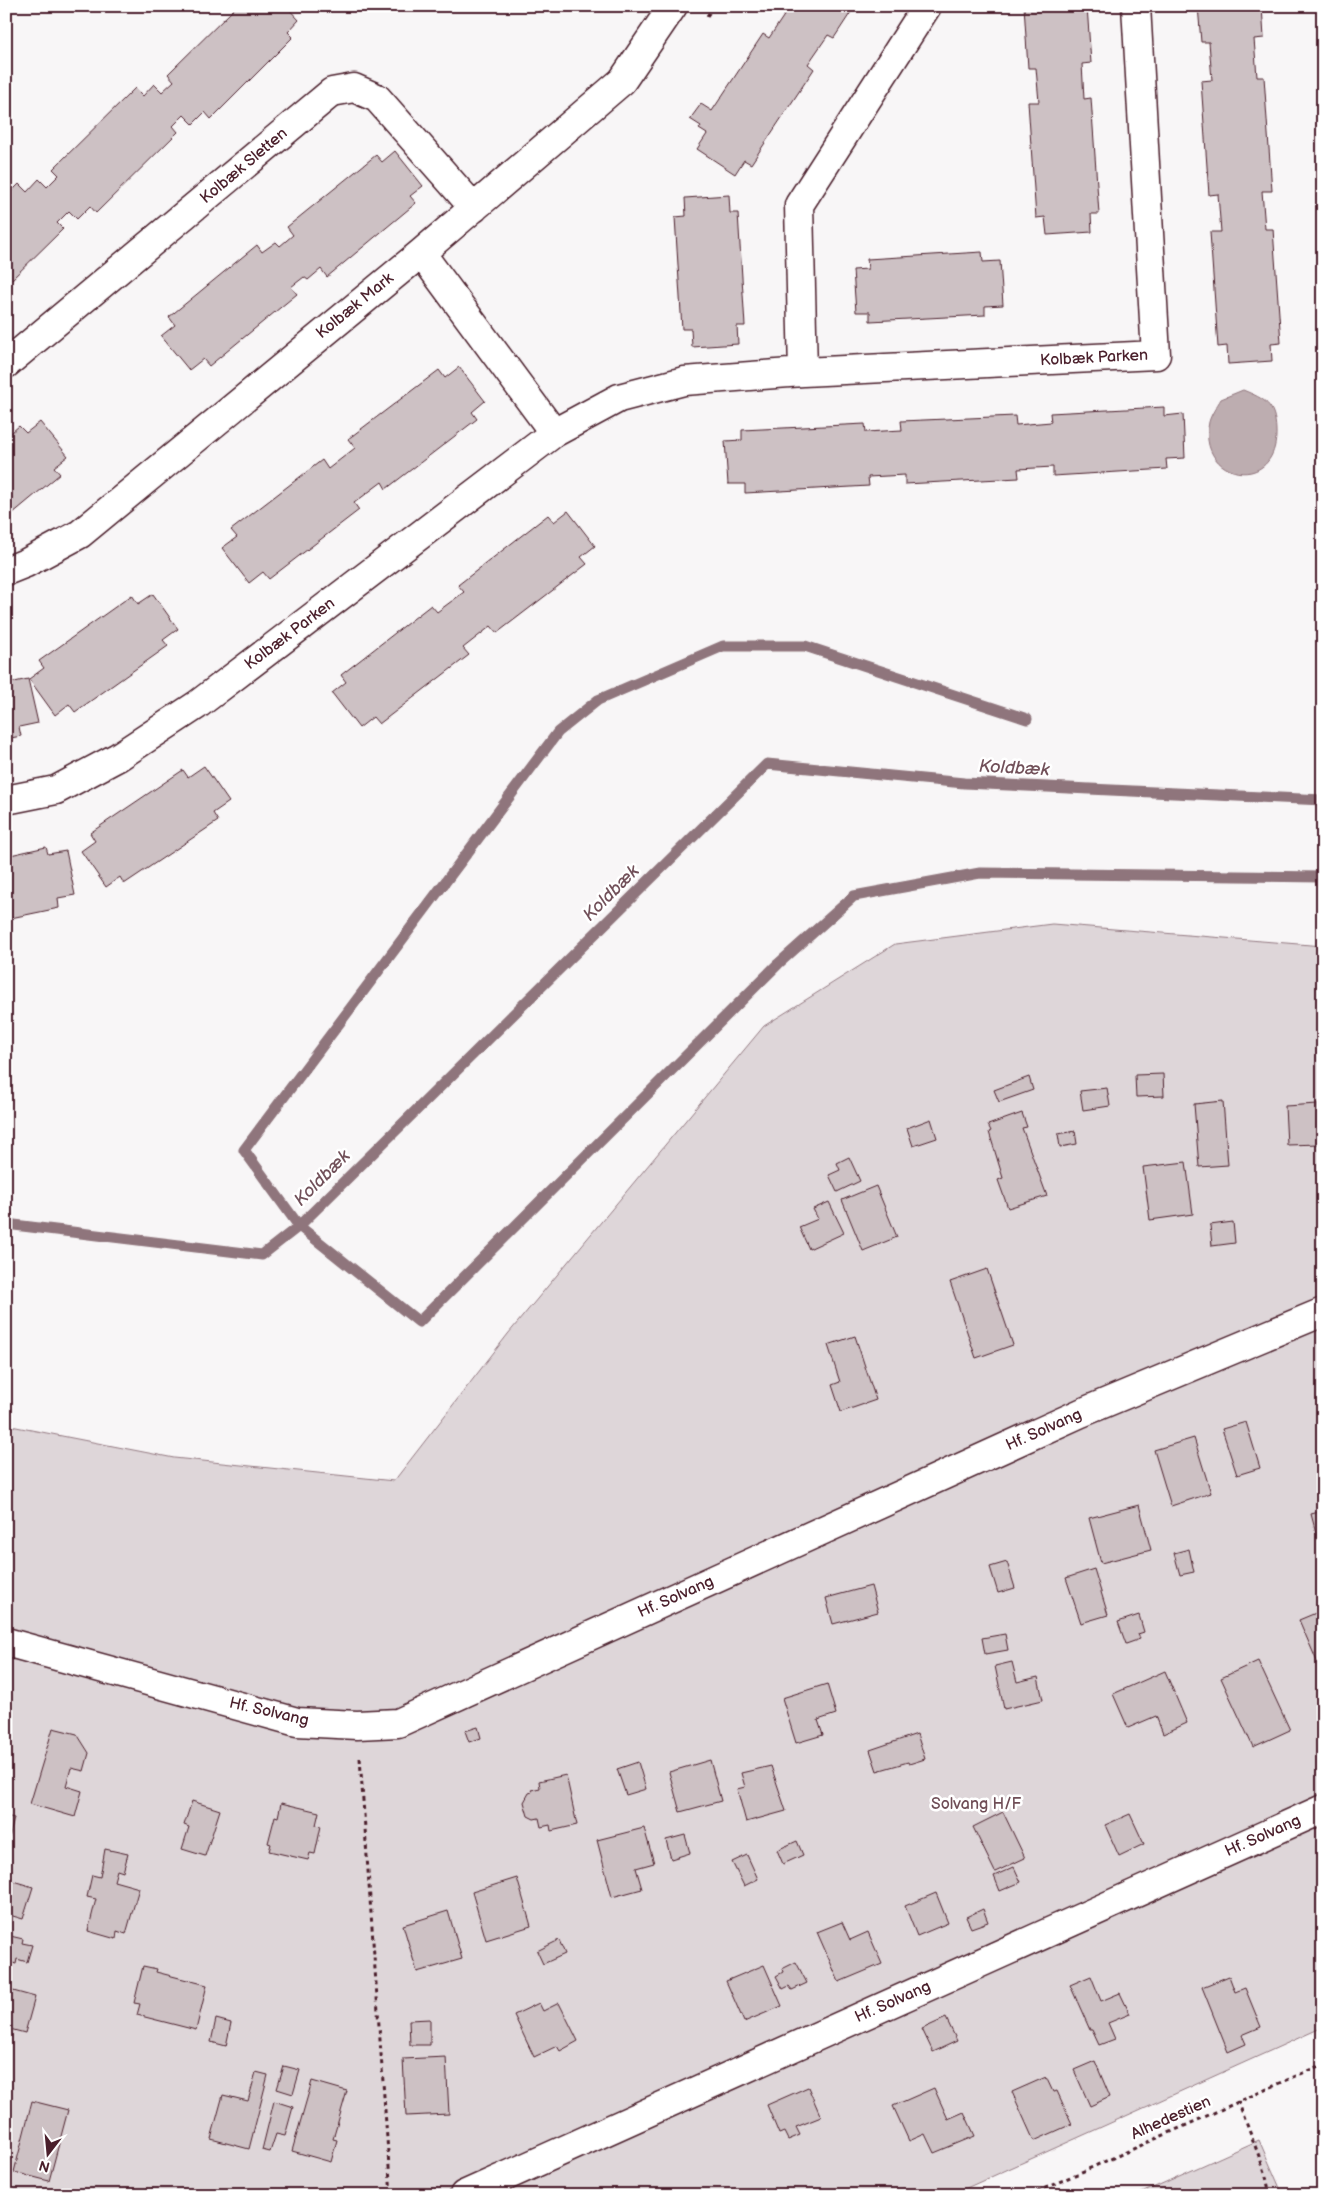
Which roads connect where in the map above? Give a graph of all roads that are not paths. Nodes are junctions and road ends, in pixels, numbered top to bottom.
1 (673, 6) edge
2 (927, 6) edge
3 (1136, 6) edge
4 (474, 208) junction
5 (421, 253) junction
6 (6, 364) edge
7 (803, 372) junction
8 (554, 433) junction
9 (6, 571) edge
10 (6, 800) edge
11 (1323, 1312) edge
12 (6, 1642) edge
13 (1323, 1809) edge
14 (464, 2195) edge

1 - 4 street, Kolbæk Mark
2 - 7 street
3 - 7 street, Kolbæk Parken
4 - 5 street, Kolbæk Mark
4 - 6 street, Kolbæk Sletten
5 - 8 street
5 - 9 street, Kolbæk Mark
7 - 8 street, Kolbæk Parken
8 - 10 street, Kolbæk Parken
11 - 12 street, Hf. Solvang
13 - 14 street, Hf. Solvang

